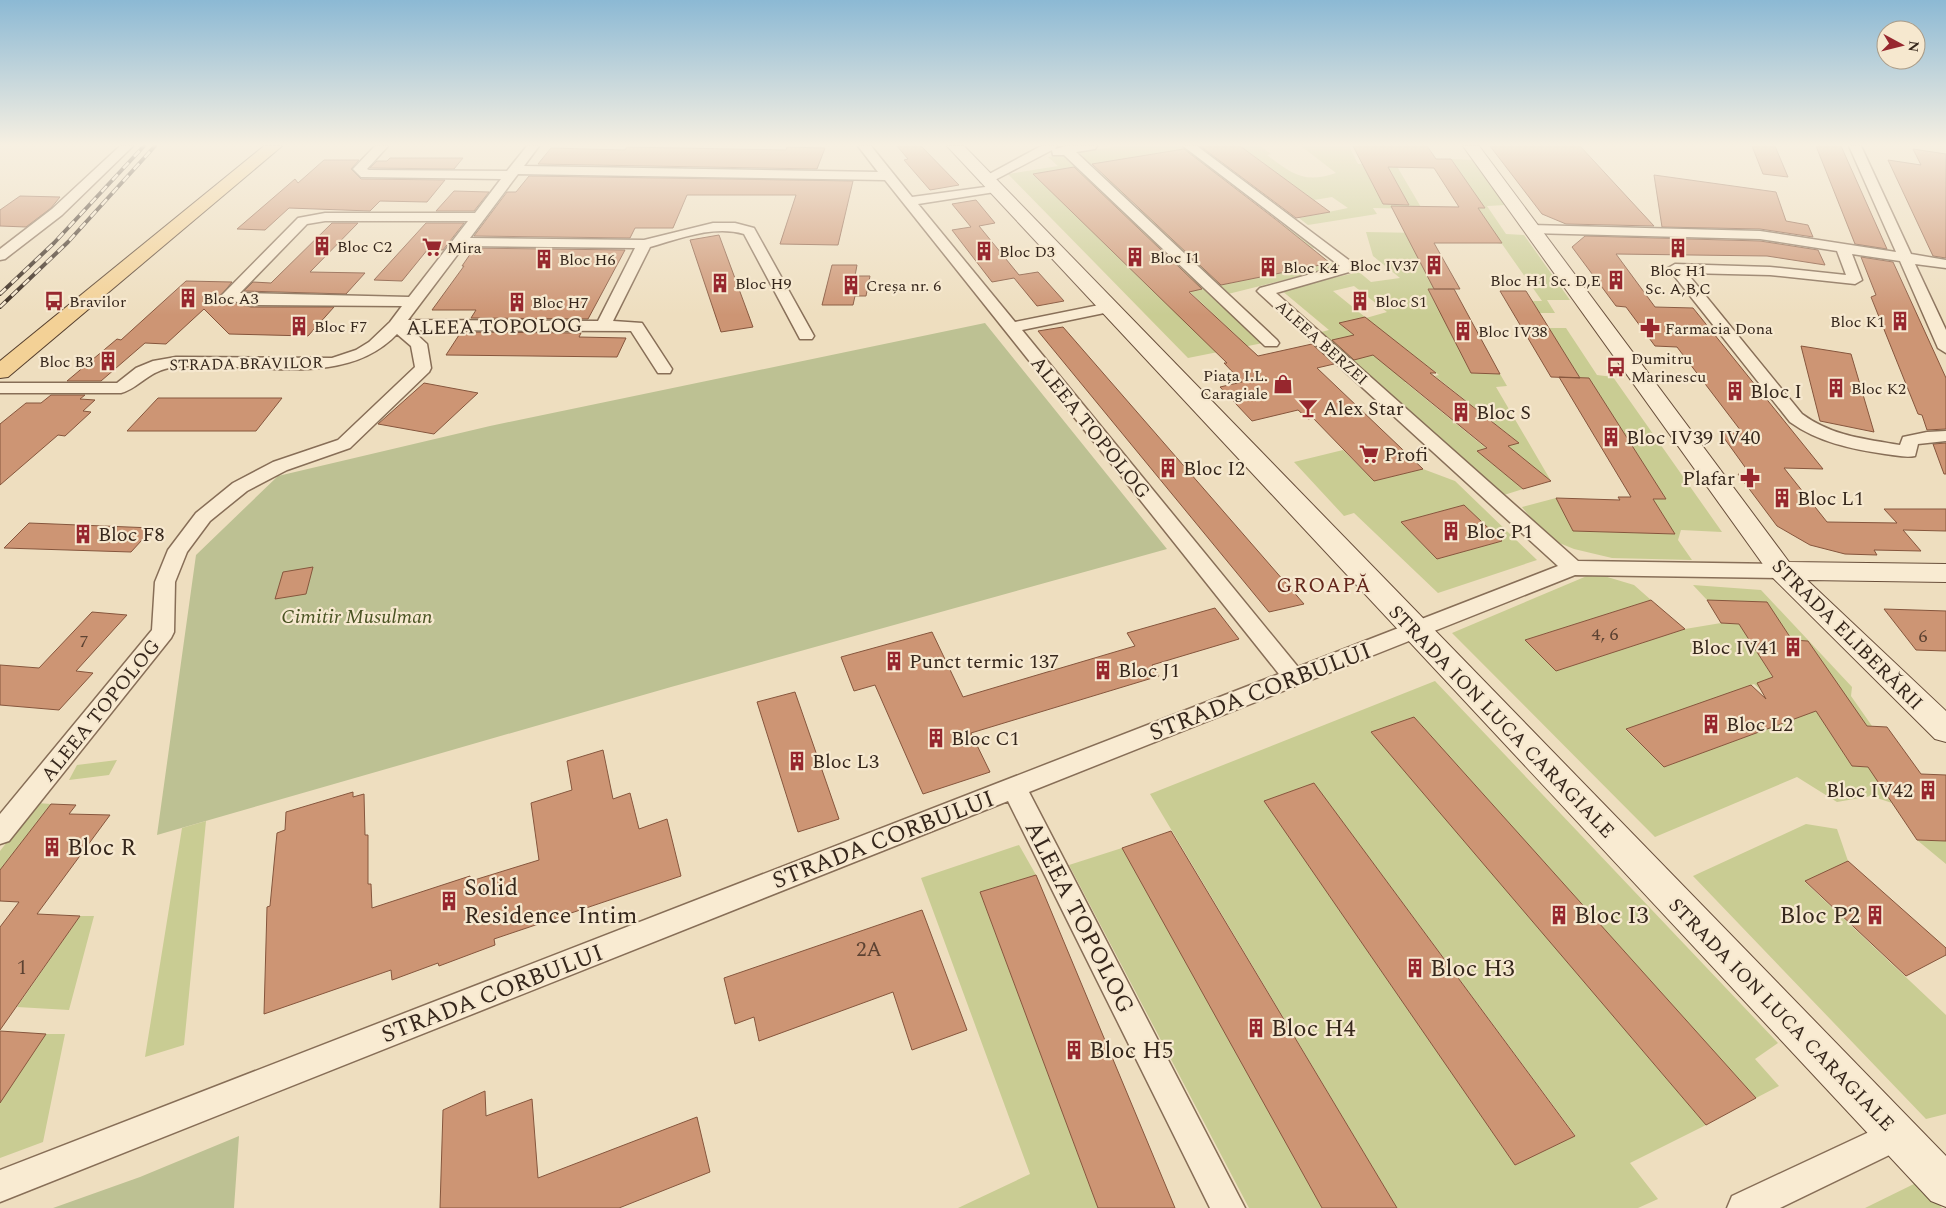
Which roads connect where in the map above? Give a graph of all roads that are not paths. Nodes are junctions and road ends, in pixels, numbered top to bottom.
1 (65, 202) edge
2 (206, 202) edge
3 (489, 202) edge
4 (910, 202) edge
5 (1008, 202) edge
6 (1122, 202) edge
7 (1265, 202) edge
8 (1512, 202) edge
9 (1880, 202) edge
10 (478, 217) junction
11 (1531, 229) junction
12 (0, 236) edge
13 (28, 236) junction
14 (460, 242) junction
15 (644, 244) junction
16 (1843, 248) junction
17 (0, 256) edge
18 (1905, 258) junction
19 (1946, 264) edge
20 (414, 302) junction
21 (1109, 308) junction
22 (396, 325) junction
23 (604, 326) junction
24 (1012, 328) junction
25 (806, 336) dead end
26 (1271, 343) dead end
27 (1946, 348) edge
28 (664, 369) dead end
29 (0, 372) edge
30 (0, 388) edge
31 (1946, 436) edge
32 (1573, 568) junction
33 (1780, 571) junction
34 (1946, 573) edge
35 (1416, 630) junction
36 (1294, 677) junction
37 (1946, 730) edge
38 (1014, 787) junction
39 (0, 833) edge
40 (1898, 1135) junction
41 (0, 1186) edge
42 (1946, 1186) edge
43 (1228, 1208) edge
44 (1744, 1208) edge

1 - 13 street
2 - 29 main road
3 - 10 street, STRADA BRAVILOR
4 - 24 street, ALEEA TOPOLOG
5 - 21 street, STRADA ION LUCA CARAGIALE
6 - 26 street, ALEEA BERZEI
7 - 32 street, ALEEA BERZEI
8 - 11 street, STRADA ELIBERĂRII
9 - 18 street
10 - 14 street, STRADA BRAVILOR
10 - 20 street
11 - 16 street
11 - 33 street, STRADA ELIBERĂRII
12 - 13 street
13 - 17 street
14 - 15 street
14 - 20 street, STRADA BRAVILOR
15 - 23 street, ALEEA TOPOLOG
15 - 25 street
16 - 18 street
16 - 31 street
18 - 19 street
18 - 27 street
20 - 22 street, STRADA BRAVILOR
21 - 24 street
21 - 35 street, STRADA ION LUCA CARAGIALE
22 - 23 street, ALEEA TOPOLOG
22 - 30 street, STRADA BRAVILOR
22 - 39 street, ALEEA TOPOLOG
23 - 28 street
24 - 36 street, ALEEA TOPOLOG
32 - 33 street, STRADA CORBULUI
32 - 35 street, STRADA CORBULUI
33 - 34 street
33 - 37 street, STRADA ELIBERĂRII
35 - 36 street, STRADA CORBULUI
35 - 40 street, STRADA ION LUCA CARAGIALE
36 - 38 street, STRADA CORBULUI
38 - 41 street, STRADA CORBULUI
38 - 43 street, ALEEA TOPOLOG
40 - 42 street, STRADA ION LUCA CARAGIALE
40 - 44 street

